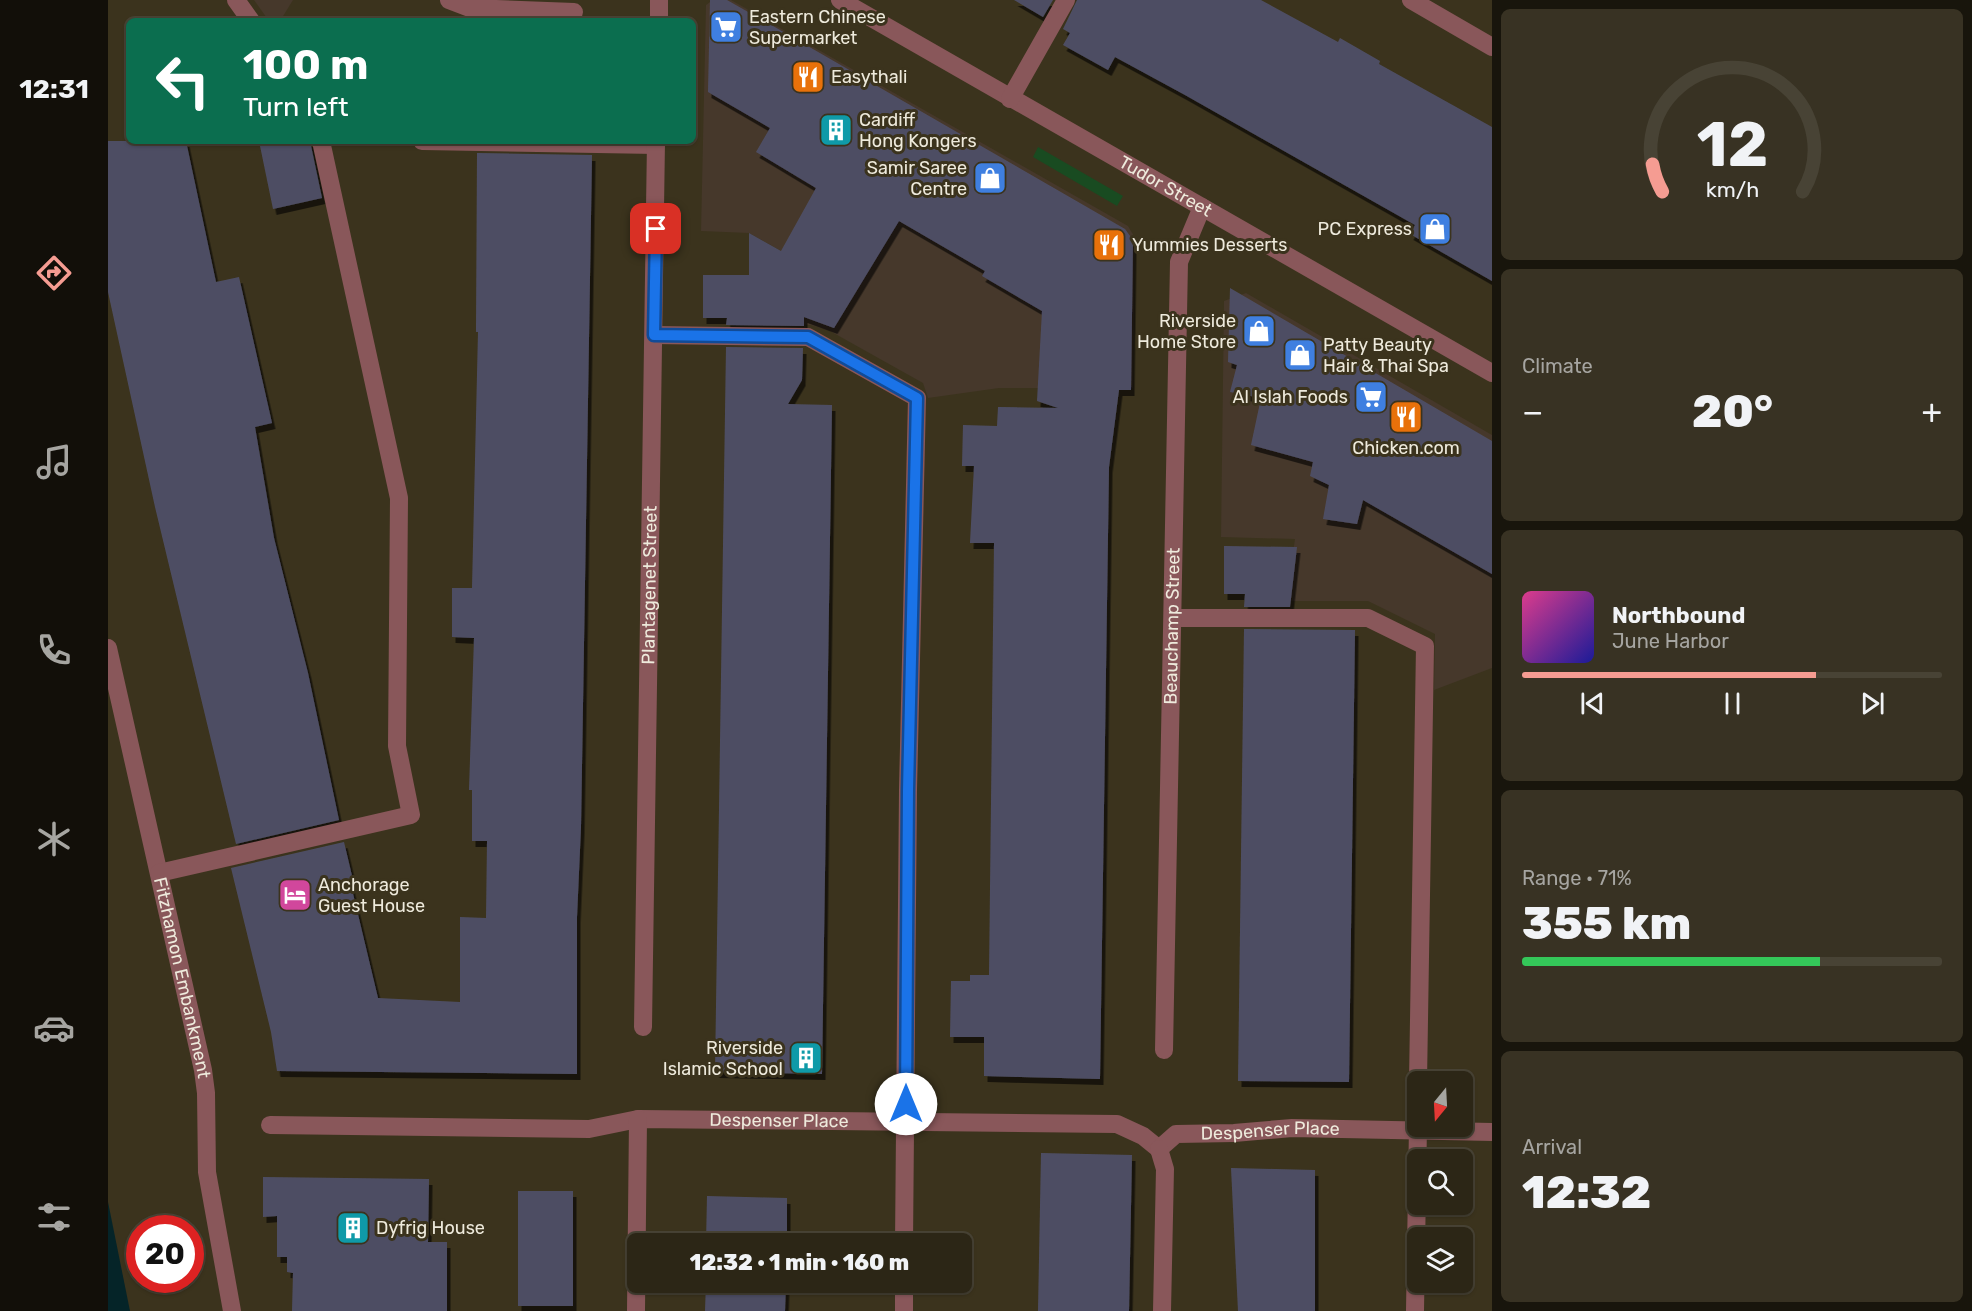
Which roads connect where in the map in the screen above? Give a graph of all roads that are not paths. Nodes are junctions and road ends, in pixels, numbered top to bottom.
1 (236, 0) edge
2 (448, 0) edge
3 (559, 0) edge
4 (659, 0) edge
5 (840, 0) edge
6 (1066, 0) edge
7 (1410, 0) edge
8 (574, 11) edge
9 (249, 18) edge
10 (659, 18) edge
11 (1492, 47) edge
12 (1010, 99) junction
13 (322, 144) edge
14 (656, 144) edge
15 (1202, 207) junction
16 (654, 335) junction
17 (1492, 374) edge
18 (1174, 618) junction
19 (108, 648) edge
20 (159, 873) junction
21 (643, 1027) dead end
22 (1164, 1050) dead end
23 (1418, 1071) edge
24 (638, 1119) junction
25 (906, 1120) junction
26 (270, 1125) dead end
27 (1407, 1129) edge
28 (1473, 1131) edge
29 (1492, 1132) edge
30 (1418, 1137) edge
31 (1159, 1149) junction
32 (904, 1233) edge
33 (904, 1293) edge
34 (232, 1311) edge
35 (636, 1311) edge
36 (903, 1311) edge
37 (1162, 1311) edge
38 (1415, 1311) edge

1 - 9 street
2 - 8 street
3 - 8 street
4 - 10 street
5 - 12 street, Tudor Street
6 - 12 street
7 - 11 street
12 - 15 street, Tudor Street
13 - 20 street
14 - 16 street, Plantagenet Street
15 - 17 street, Tudor Street
15 - 18 street, Beauchamp Street
16 - 21 street, Plantagenet Street
16 - 25 street
18 - 22 street, Beauchamp Street
18 - 23 street
19 - 20 street, Fitzhamon Embankment
20 - 34 street, Fitzhamon Embankment
24 - 25 street, Despenser Place
24 - 26 street, Despenser Place
24 - 35 street
25 - 31 street, Despenser Place
25 - 32 street
27 - 31 street, Despenser Place
28 - 29 street, Despenser Place
30 - 38 street
31 - 37 street
33 - 36 street

